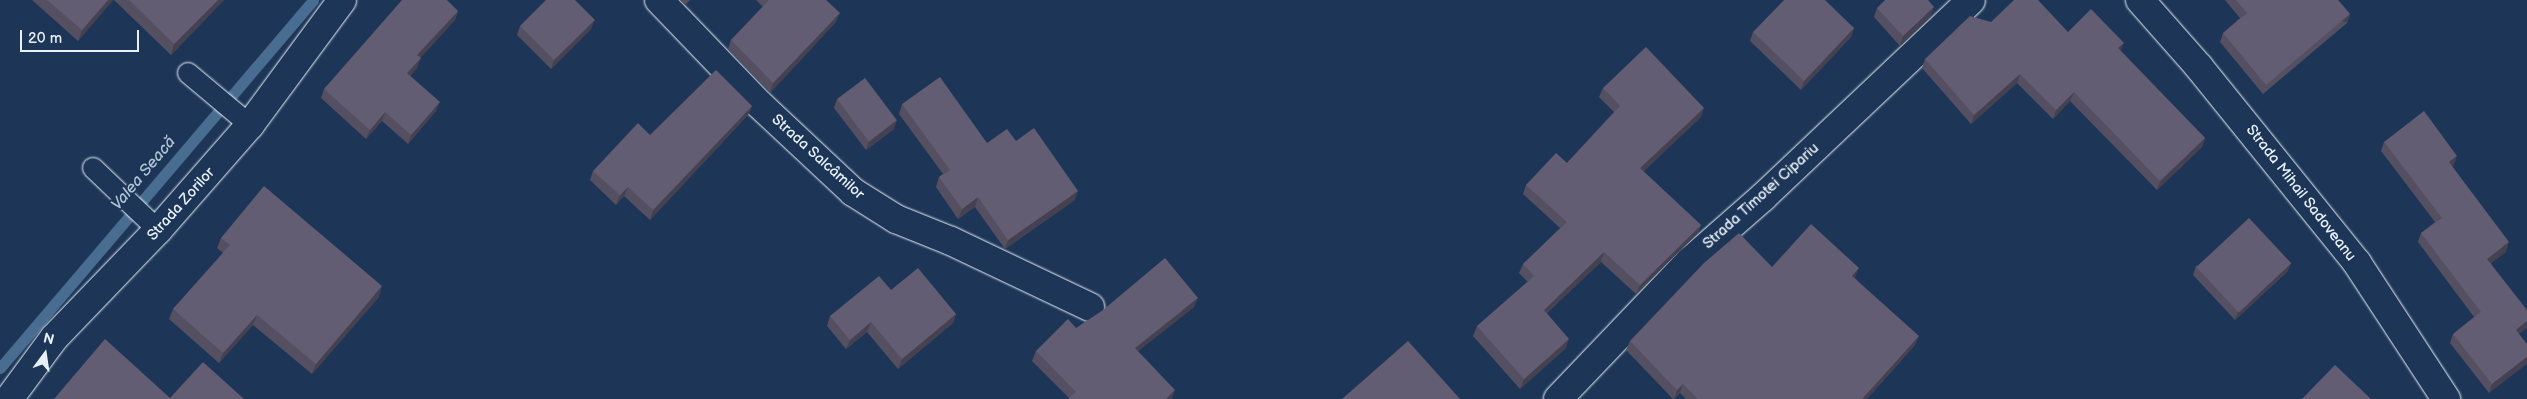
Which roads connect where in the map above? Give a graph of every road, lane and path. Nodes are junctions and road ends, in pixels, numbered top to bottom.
1 (342, 0) edge
2 (658, 0) edge
3 (1971, 0) edge
4 (2140, 0) edge
5 (188, 73) dead end
6 (250, 125) junction
7 (93, 168) dead end
8 (158, 230) junction
9 (1090, 306) dead end
10 (9, 399) edge
11 (1558, 399) edge
12 (2446, 399) edge

1 - 6 street, Strada Zorilor
2 - 9 street, Strada Salcâmilor
3 - 11 street, Strada Timotei Cipariu
4 - 12 street, Strada Mihail Sadoveanu
5 - 6 lane
6 - 8 street, Strada Zorilor
7 - 8 lane
8 - 10 street, Strada Zorilor

